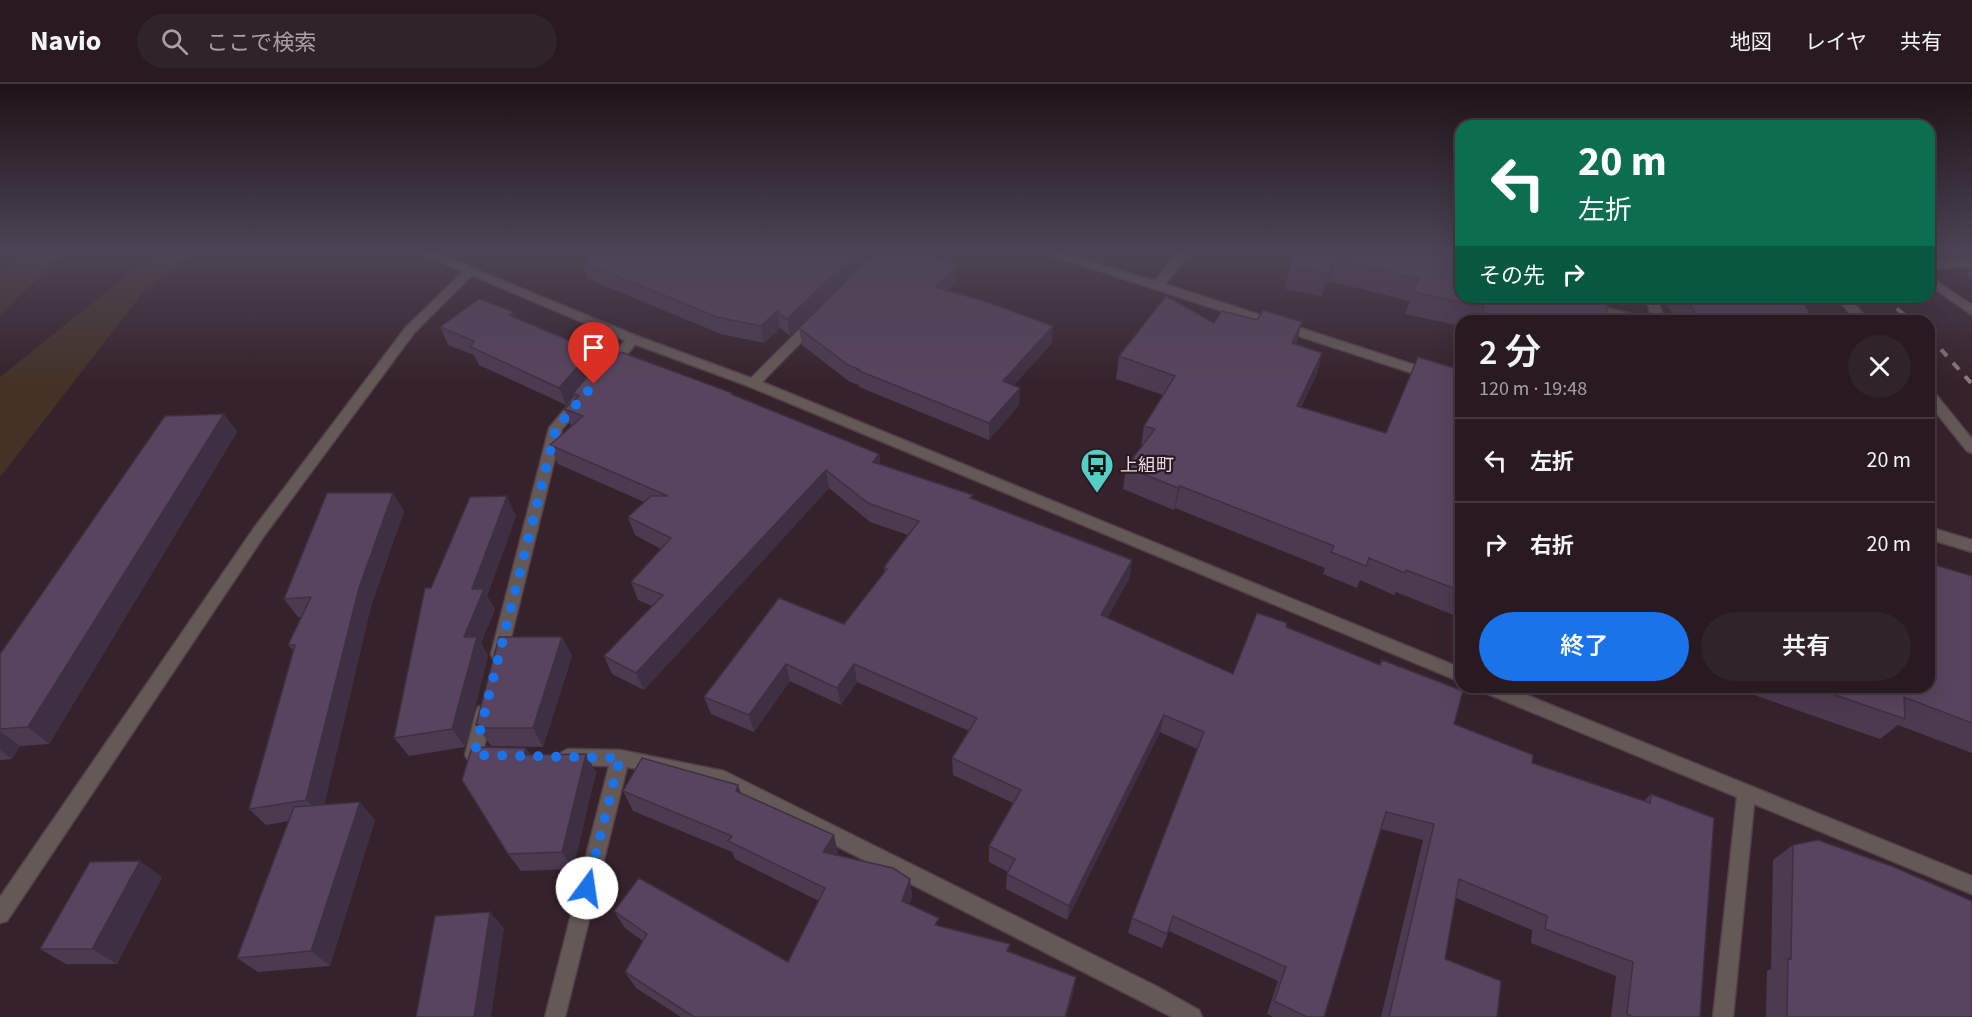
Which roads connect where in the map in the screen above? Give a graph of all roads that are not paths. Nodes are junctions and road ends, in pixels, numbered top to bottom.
1 (445, 296) edge
2 (529, 296) edge
3 (1190, 296) edge
4 (1951, 296) edge
5 (1847, 303) edge
6 (1577, 305) edge
7 (825, 311) edge
8 (1972, 311) edge
9 (1619, 315) edge
10 (1858, 315) edge
11 (633, 339) junction
12 (753, 383) junction
13 (1455, 383) edge
14 (1935, 402) edge
15 (1972, 448) edge
16 (1935, 535) edge
17 (1972, 546) edge
18 (496, 665) edge
19 (1455, 673) edge
20 (1504, 693) edge
21 (488, 699) edge
22 (507, 756) edge
23 (552, 757) edge
24 (620, 758) junction
25 (1746, 793) junction
26 (1972, 885) edge
27 (0, 914) edge
28 (555, 1017) edge
29 (1192, 1017) edge
30 (1723, 1017) edge

1 - 27 street
2 - 11 street
3 - 13 street
4 - 8 street
5 - 10 street
6 - 9 street
7 - 12 street
11 - 12 street
11 - 18 street
12 - 19 street
14 - 15 street
16 - 17 street
20 - 25 street
21 - 22 street
23 - 24 street
24 - 28 street
24 - 29 street
25 - 26 street
25 - 30 street

